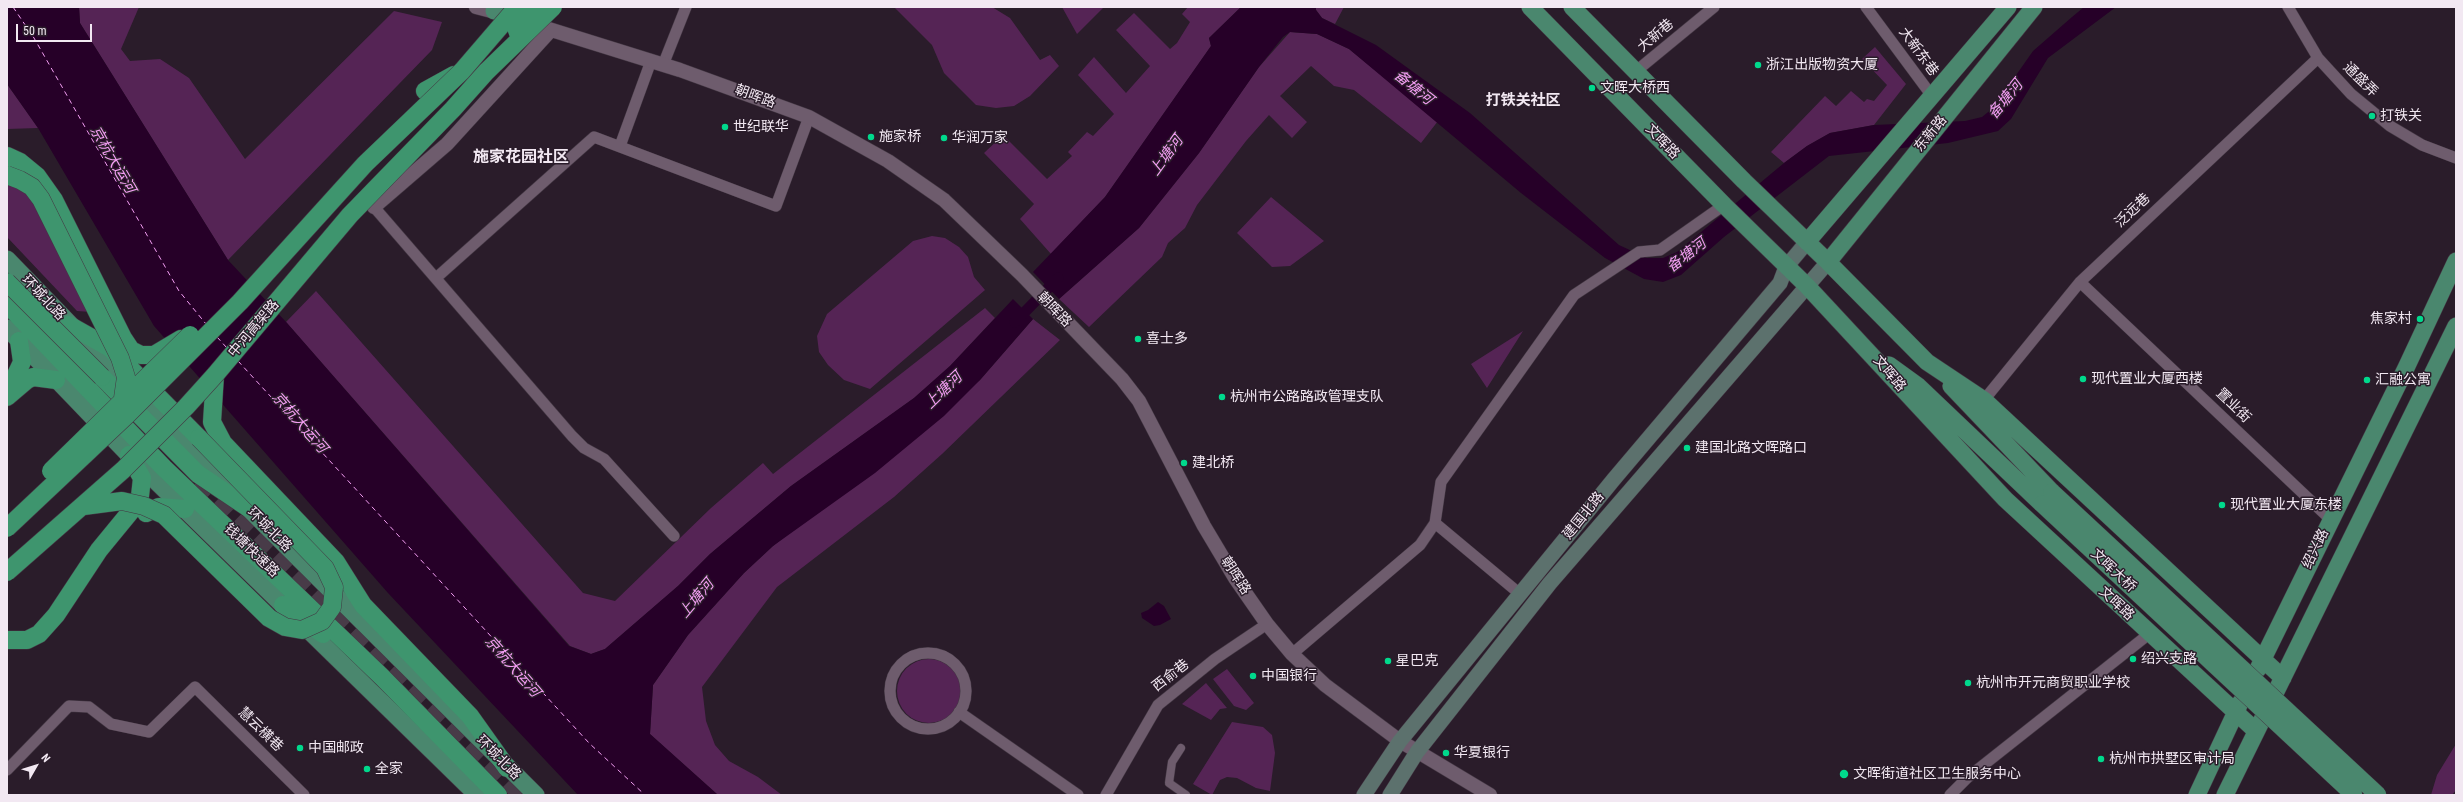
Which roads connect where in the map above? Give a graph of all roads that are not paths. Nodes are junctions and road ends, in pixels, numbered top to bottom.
1 (476, 7) edge
2 (517, 7) edge
3 (544, 7) edge
4 (554, 7) edge
5 (686, 7) edge
6 (1530, 7) edge
7 (1572, 7) edge
8 (1714, 7) edge
9 (1866, 7) edge
10 (2008, 7) edge
11 (2034, 7) edge
12 (2288, 7) edge
13 (498, 8) edge
14 (532, 15) edge
15 (551, 30) junction
16 (2318, 58) junction
17 (657, 63) junction
18 (462, 71) junction
19 (486, 72) junction
20 (1635, 72) junction
21 (425, 91) junction
22 (1932, 96) junction
23 (809, 118) junction
24 (620, 146) junction
25 (7, 156) edge
26 (2456, 158) edge
27 (7, 165) edge
28 (7, 175) edge
29 (37, 176) junction
30 (1724, 205) junction
31 (374, 207) joint
32 (1807, 242) junction
33 (7, 260) edge
34 (2456, 261) edge
35 (1828, 262) junction
36 (1786, 267) junction
37 (436, 278) junction
38 (7, 282) edge
39 (2080, 282) junction
40 (1807, 286) junction
41 (7, 304) edge
42 (69, 325) junction
43 (2456, 326) edge
44 (194, 331) junction
45 (13, 334) edge
46 (1869, 350) junction
47 (1927, 362) junction
48 (215, 375) junction
49 (56, 380) junction
50 (7, 388) edge
51 (7, 397) edge
52 (123, 398) junction
53 (1984, 400) junction
54 (129, 455) junction
55 (2047, 498) junction
56 (84, 506) junction
57 (247, 507) junction
58 (185, 509) junction
59 (7, 512) edge
60 (2330, 519) junction
61 (1435, 523) junction
62 (7, 528) edge
63 (124, 528) junction
64 (674, 536) dead end
65 (7, 572) edge
66 (1520, 594) junction
67 (283, 605) junction
68 (1267, 624) junction
69 (2149, 634) junction
70 (7, 640) edge
71 (7, 650) edge
72 (1292, 654) junction
73 (2262, 660) junction
74 (2283, 678) junction
75 (959, 712) junction
76 (2236, 712) junction
77 (2256, 731) junction
78 (438, 733) junction
79 (1400, 741) junction
80 (1181, 748) dead end
81 (1417, 752) junction
82 (508, 768) junction
83 (7, 770) edge
84 (304, 795) edge
85 (477, 795) edge
86 (498, 795) edge
87 (536, 795) edge
88 (1078, 795) edge
89 (1106, 795) edge
90 (1186, 795) edge
91 (1364, 795) edge
92 (1390, 795) edge
93 (1490, 795) edge
94 (1950, 795) edge
95 (2197, 795) edge
96 (2225, 795) edge
97 (2354, 795) edge
98 (2378, 795) edge

1 - 13 street, 朝晖路
2 - 18 highway, 中河高架路, bridge
3 - 14 main road
4 - 19 highway, bridge
5 - 17 street
6 - 30 main road, 文晖路
7 - 20 main road
8 - 20 street, 大新巷
9 - 22 street, 大新东巷
10 - 22 main road, 东新路
11 - 35 main road, 东新路
12 - 16 street, 通盛弄
13 - 14 street, 朝晖路
13 - 21 highway
14 - 15 street, 朝晖路
14 - 19 highway, bridge
15 - 17 street, 朝晖路
15 - 31 street
16 - 26 street, 通盛弄
16 - 39 street, 泛远巷
17 - 23 street, 朝晖路
17 - 24 street
18 - 21 highway, bridge
18 - 62 highway, 中河高架路, bridge
19 - 48 highway, 中河高架路, bridge
20 - 32 main road
21 - 44 highway
22 - 32 main road, 东新路
23 - 24 street
23 - 68 street, 朝晖路
24 - 37 street
25 - 29 highway
27 - 29 highway
28 - 52 highway, bridge
29 - 44 highway
30 - 36 main road, 文晖路
30 - 61 street
31 - 37 street
32 - 35 main road
32 - 36 main road, 建国北路
33 - 42 main road, 环城北路
34 - 60 main road, 绍兴路
35 - 40 main road, 建国北路
35 - 47 main road
36 - 40 main road, 文晖路
36 - 66 main road, 建国北路
37 - 64 street
38 - 57 highway, bridge
39 - 53 street, 泛远巷
39 - 60 street, 置业街
40 - 46 main road, 文晖路
40 - 81 main road, 建国北路
41 - 78 highway, 钱塘快速路
42 - 56 highway, bridge
42 - 57 main road, 环城北路
43 - 74 main road, 绍兴路
44 - 52 highway, bridge
45 - 49 main road
45 - 50 highway
46 - 55 main road, 文晖大桥
46 - 69 main road, 文晖路
47 - 53 main road
47 - 55 main road, 文晖大桥
48 - 56 highway, 中河高架路, bridge
48 - 82 highway
49 - 51 highway
49 - 54 main road
52 - 59 highway, bridge
53 - 73 main road
54 - 58 main road
54 - 63 highway
55 - 97 main road, 文晖大桥, bridge
55 - 98 main road, 文晖大桥, bridge
56 - 65 highway, 中河高架路, bridge
57 - 82 main road, 环城北路
58 - 63 highway
58 - 67 main road
60 - 73 main road, 绍兴路
61 - 66 street
61 - 72 street
63 - 70 highway
63 - 71 highway
66 - 79 main road, 建国北路
67 - 78 highway
67 - 85 main road
68 - 72 street, 朝晖路
68 - 89 street, 西俞巷
69 - 76 main road, 文晖路
69 - 94 street
72 - 79 street, 朝晖路
73 - 74 main road
73 - 76 main road, 绍兴路
74 - 77 main road, 绍兴路
75 - 75 street
75 - 88 street
76 - 77 main road, 文晖路
76 - 95 main road, 绍兴路
77 - 96 main road, 绍兴路
78 - 86 highway, 钱塘快速路
79 - 81 street, 朝晖路
79 - 91 main road, 建国北路
80 - 90 street
81 - 92 main road, 建国北路
81 - 93 street, 朝晖路
82 - 87 main road, 环城北路
83 - 84 street, 慧云横巷

